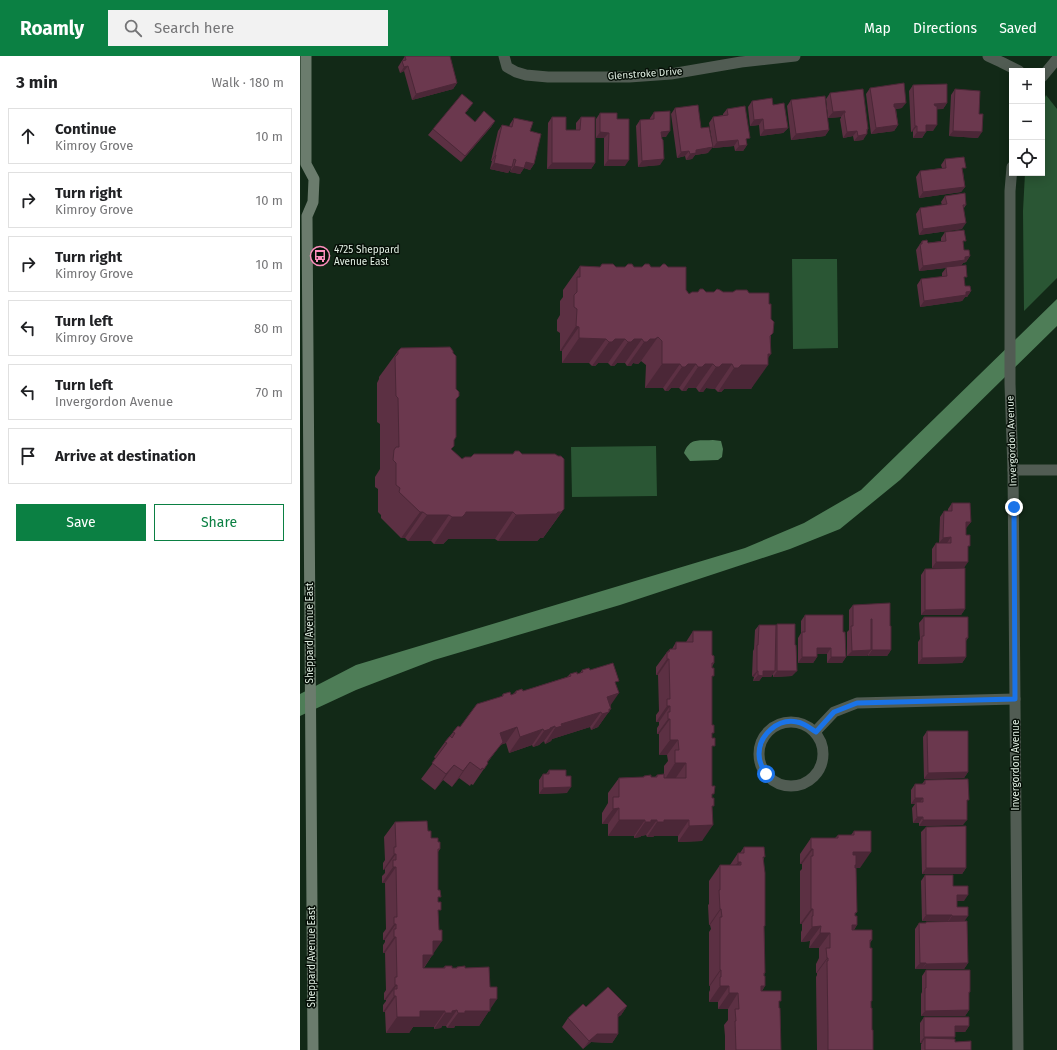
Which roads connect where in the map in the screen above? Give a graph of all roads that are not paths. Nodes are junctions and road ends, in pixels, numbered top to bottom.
1 (306, 56) edge
2 (504, 56) edge
3 (795, 56) edge
4 (988, 56) edge
5 (741, 59) edge
6 (1057, 59) edge
7 (1013, 68) edge
8 (1045, 73) edge
9 (303, 168) edge
10 (1011, 176) edge
11 (303, 212) edge
12 (1013, 470) junction
13 (1057, 470) edge
14 (1015, 699) junction
15 (816, 732) junction
16 (313, 1050) edge
17 (1018, 1050) edge

1 - 9 main road, Sheppard Avenue East
2 - 5 street, Glenstroke Drive
3 - 5 street, Glenstroke Drive
4 - 7 street
6 - 8 street
9 - 11 main road, Sheppard Avenue East
10 - 12 street, Invergordon Avenue
11 - 16 main road, Sheppard Avenue East
12 - 13 street
12 - 14 street, Invergordon Avenue
14 - 15 street
14 - 17 street, Invergordon Avenue
15 - 15 street

